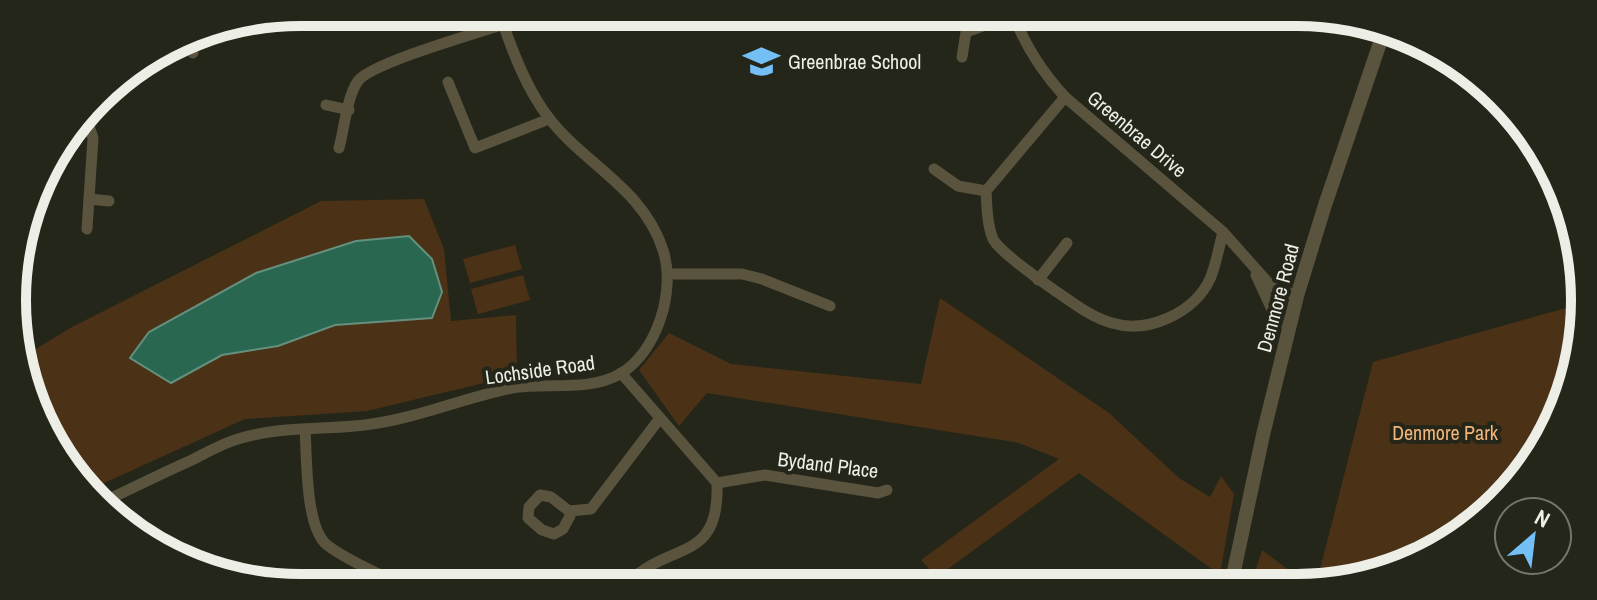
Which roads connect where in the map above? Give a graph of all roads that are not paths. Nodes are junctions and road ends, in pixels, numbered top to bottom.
1 (484, 26) edge
2 (505, 26) edge
3 (983, 26) edge
4 (1018, 26) edge
5 (1381, 40) edge
6 (191, 49) edge
7 (193, 53) dead end
8 (962, 57) dead end
9 (448, 82) dead end
10 (1065, 97) junction
11 (326, 105) dead end
12 (349, 110) junction
13 (549, 119) junction
14 (89, 126) edge
15 (339, 148) dead end
16 (934, 169) dead end
17 (986, 191) junction
18 (89, 199) junction
19 (109, 201) dead end
20 (87, 229) dead end
21 (1223, 232) junction
22 (1067, 243) dead end
23 (1251, 265) junction
24 (668, 274) junction
25 (1038, 280) junction
26 (1297, 296) junction
27 (830, 306) dead end
28 (1289, 328) junction
29 (621, 373) junction
30 (660, 418) junction
31 (305, 429) junction
32 (717, 483) junction
33 (887, 490) dead end
34 (111, 498) edge
35 (569, 511) dead end
36 (379, 574) edge
37 (637, 574) edge
38 (1233, 574) edge

1 - 12 street
2 - 13 street, Lochside Road
3 - 8 street
4 - 10 street, Greenbrae Drive
5 - 26 street, Denmore Road
6 - 7 street
9 - 13 street
10 - 17 street
10 - 21 street, Greenbrae Drive
11 - 12 street
12 - 15 street
13 - 24 street, Lochside Road
14 - 18 street
16 - 17 street
17 - 25 street
18 - 19 street
18 - 20 street
21 - 23 street, Greenbrae Drive
21 - 25 street
22 - 25 street
23 - 26 street, Greenbrae Drive
23 - 28 street, Greenbrae Drive
24 - 27 street
24 - 29 street, Lochside Road
26 - 28 street, Denmore Road
28 - 38 street, Denmore Road
29 - 30 street
29 - 31 street, Lochside Road
30 - 32 street
30 - 35 street
31 - 34 street, Lochside Road
31 - 36 street
32 - 33 street, Bydand Place
32 - 37 street

